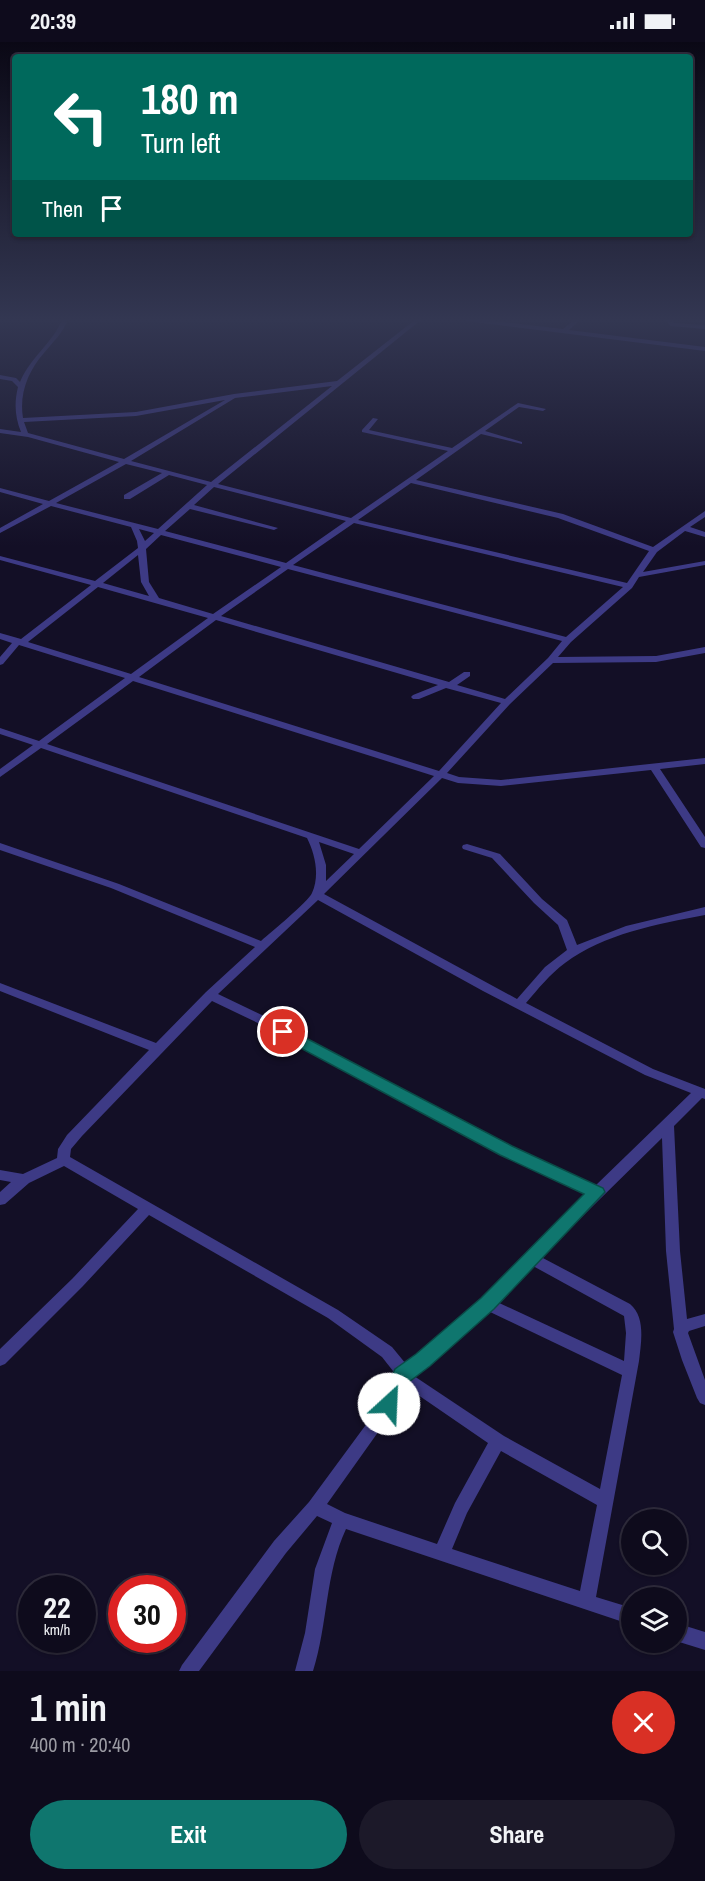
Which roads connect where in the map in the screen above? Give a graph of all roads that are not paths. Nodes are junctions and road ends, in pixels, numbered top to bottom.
1 (20, 395) edge
2 (242, 395) edge
3 (323, 395) edge
4 (234, 396) junction
5 (543, 409) dead end
6 (375, 419) dead end
7 (20, 420) junction
8 (0, 431) edge
9 (482, 432) junction
10 (28, 435) junction
11 (520, 443) dead end
12 (453, 450) junction
13 (122, 462) junction
14 (167, 473) junction
15 (408, 480) junction
16 (213, 484) junction
17 (0, 490) edge
18 (127, 497) dead end
19 (47, 503) junction
20 (187, 506) junction
21 (705, 513) edge
22 (351, 519) junction
23 (133, 524) junction
24 (274, 528) dead end
25 (685, 528) junction
26 (0, 531) edge
27 (158, 532) junction
28 (705, 535) edge
29 (141, 549) junction
30 (654, 550) junction
31 (0, 558) edge
32 (705, 563) edge
33 (285, 567) junction
34 (638, 575) junction
35 (94, 584) junction
36 (629, 586) junction
37 (156, 600) junction
38 (213, 618) junction
39 (0, 636) edge
40 (568, 640) junction
41 (20, 642) junction
42 (705, 650) edge
43 (551, 660) junction
44 (0, 662) edge
45 (467, 674) dead end
46 (135, 677) junction
47 (447, 686) junction
48 (416, 697) dead end
49 (507, 702) junction
50 (0, 731) edge
51 (42, 743) junction
52 (705, 761) edge
53 (655, 768) junction
54 (0, 774) edge
55 (439, 776) junction
56 (700, 830) edge
57 (311, 836) junction
58 (705, 845) edge
59 (0, 846) edge
60 (467, 847) dead end
61 (361, 853) junction
62 (317, 895) junction
63 (705, 911) edge
64 (263, 946) junction
65 (574, 953) junction
66 (0, 987) edge
67 (210, 995) junction
68 (519, 1004) junction
69 (158, 1049) junction
70 (702, 1093) edge
71 (668, 1126) junction
72 (64, 1160) junction
73 (0, 1175) edge
74 (24, 1179) junction
75 (596, 1192) junction
76 (0, 1200) edge
77 (147, 1209) junction
78 (531, 1258) junction
79 (488, 1304) junction
80 (705, 1320) edge
81 (681, 1328) junction
82 (0, 1359) edge
83 (629, 1371) junction
84 (402, 1376) junction
85 (705, 1398) edge
86 (498, 1441) junction
87 (606, 1501) junction
88 (315, 1508) junction
89 (342, 1520) junction
90 (441, 1554) junction
91 (587, 1602) junction
92 (621, 1613) edge
93 (687, 1635) edge
94 (705, 1641) edge
95 (188, 1671) edge
96 (304, 1671) edge

1 - 7 street
2 - 4 street
3 - 16 street
4 - 7 street
4 - 13 street
5 - 9 street
6 - 12 street
7 - 10 street
8 - 10 street
9 - 11 street
9 - 12 street
10 - 13 street
12 - 15 street
13 - 14 street
13 - 19 street
14 - 16 street
14 - 18 street
15 - 22 street
15 - 30 street
16 - 20 street
16 - 22 street
17 - 19 street
19 - 23 street
19 - 26 street
20 - 24 street
20 - 27 street
21 - 25 street
22 - 33 street
22 - 36 street
23 - 27 street
23 - 29 street
25 - 28 street
25 - 30 street
27 - 29 street
27 - 33 street
29 - 35 street
29 - 37 street
30 - 34 street
31 - 35 street
32 - 34 street
33 - 38 street
33 - 40 street
34 - 36 street
35 - 37 street
35 - 41 street
36 - 40 street
37 - 38 street
38 - 46 street
38 - 47 street
39 - 41 street
40 - 43 street
41 - 44 street
41 - 46 street
42 - 43 street
43 - 49 street
45 - 47 street
46 - 51 street
46 - 55 street
47 - 48 street
47 - 49 street
49 - 55 street
50 - 51 street
51 - 54 street
51 - 57 street
52 - 53 street
53 - 55 street
53 - 56 street
55 - 61 street
56 - 58 street
57 - 61 street
57 - 62 street
59 - 64 street
60 - 65 street
61 - 62 street
62 - 64 street
62 - 68 street
63 - 65 street
64 - 67 street
65 - 68 street
66 - 69 street
67 - 69 street
67 - 75 street
68 - 70 street
69 - 72 street
70 - 71 street
71 - 75 street
71 - 81 street
72 - 74 street
72 - 77 street
73 - 74 street
74 - 76 street
75 - 78 street
77 - 82 street
77 - 84 street
78 - 79 street
78 - 83 street
79 - 83 street
79 - 84 street
80 - 81 street
81 - 85 street
83 - 87 street
84 - 86 street
84 - 88 street
86 - 87 street
86 - 90 street
87 - 91 street
88 - 89 street
88 - 95 street
89 - 90 street
89 - 96 street
90 - 91 street
91 - 92 street
93 - 94 street

